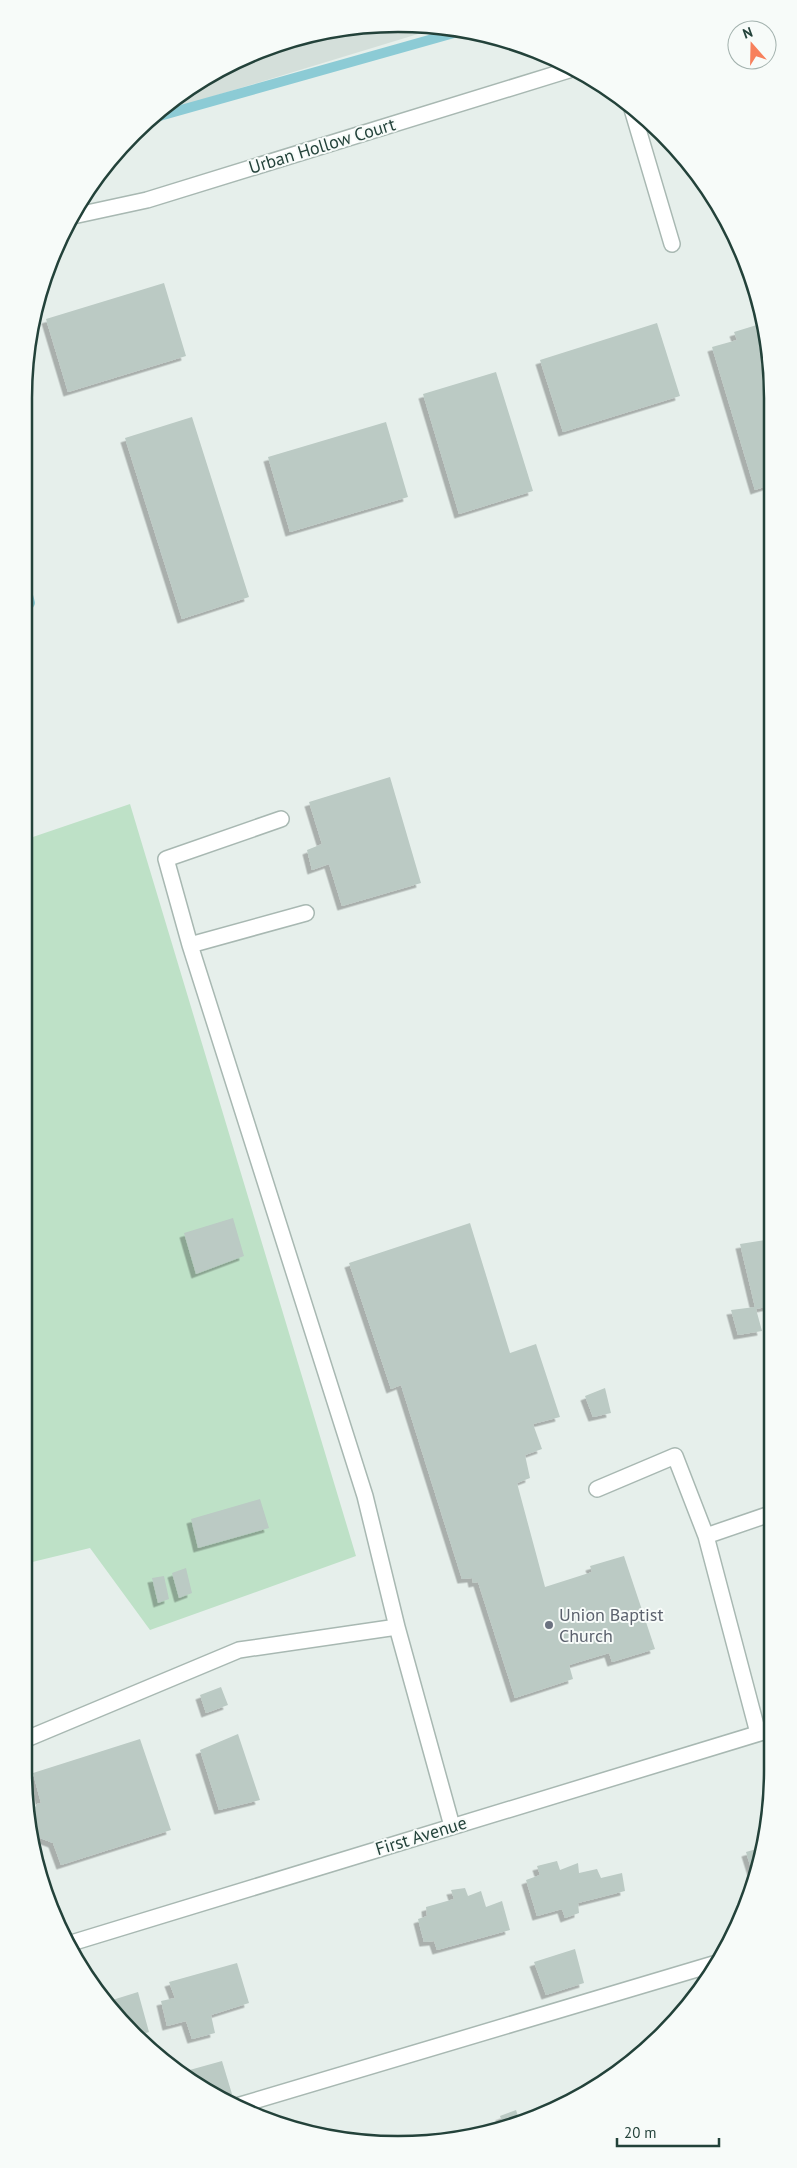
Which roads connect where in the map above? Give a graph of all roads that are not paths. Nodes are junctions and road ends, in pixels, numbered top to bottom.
1 (563, 72) edge
2 (635, 119) edge
3 (83, 214) edge
4 (672, 244) dead end
5 (282, 819) dead end
6 (306, 913) dead end
7 (190, 945) junction
8 (597, 1488) dead end
9 (764, 1516) edge
10 (706, 1536) junction
11 (397, 1627) junction
12 (764, 1731) edge
13 (758, 1733) junction
14 (32, 1737) edge
15 (452, 1826) junction
16 (76, 1942) edge
17 (707, 1966) edge
18 (247, 2103) edge

1 - 3 street, Urban Hollow Court
2 - 4 street
5 - 7 street
6 - 7 street
7 - 11 street
8 - 10 street
9 - 10 street
10 - 13 street
11 - 14 street
11 - 15 street
12 - 13 street, First Avenue
13 - 15 street, First Avenue
15 - 16 street, First Avenue
17 - 18 street

